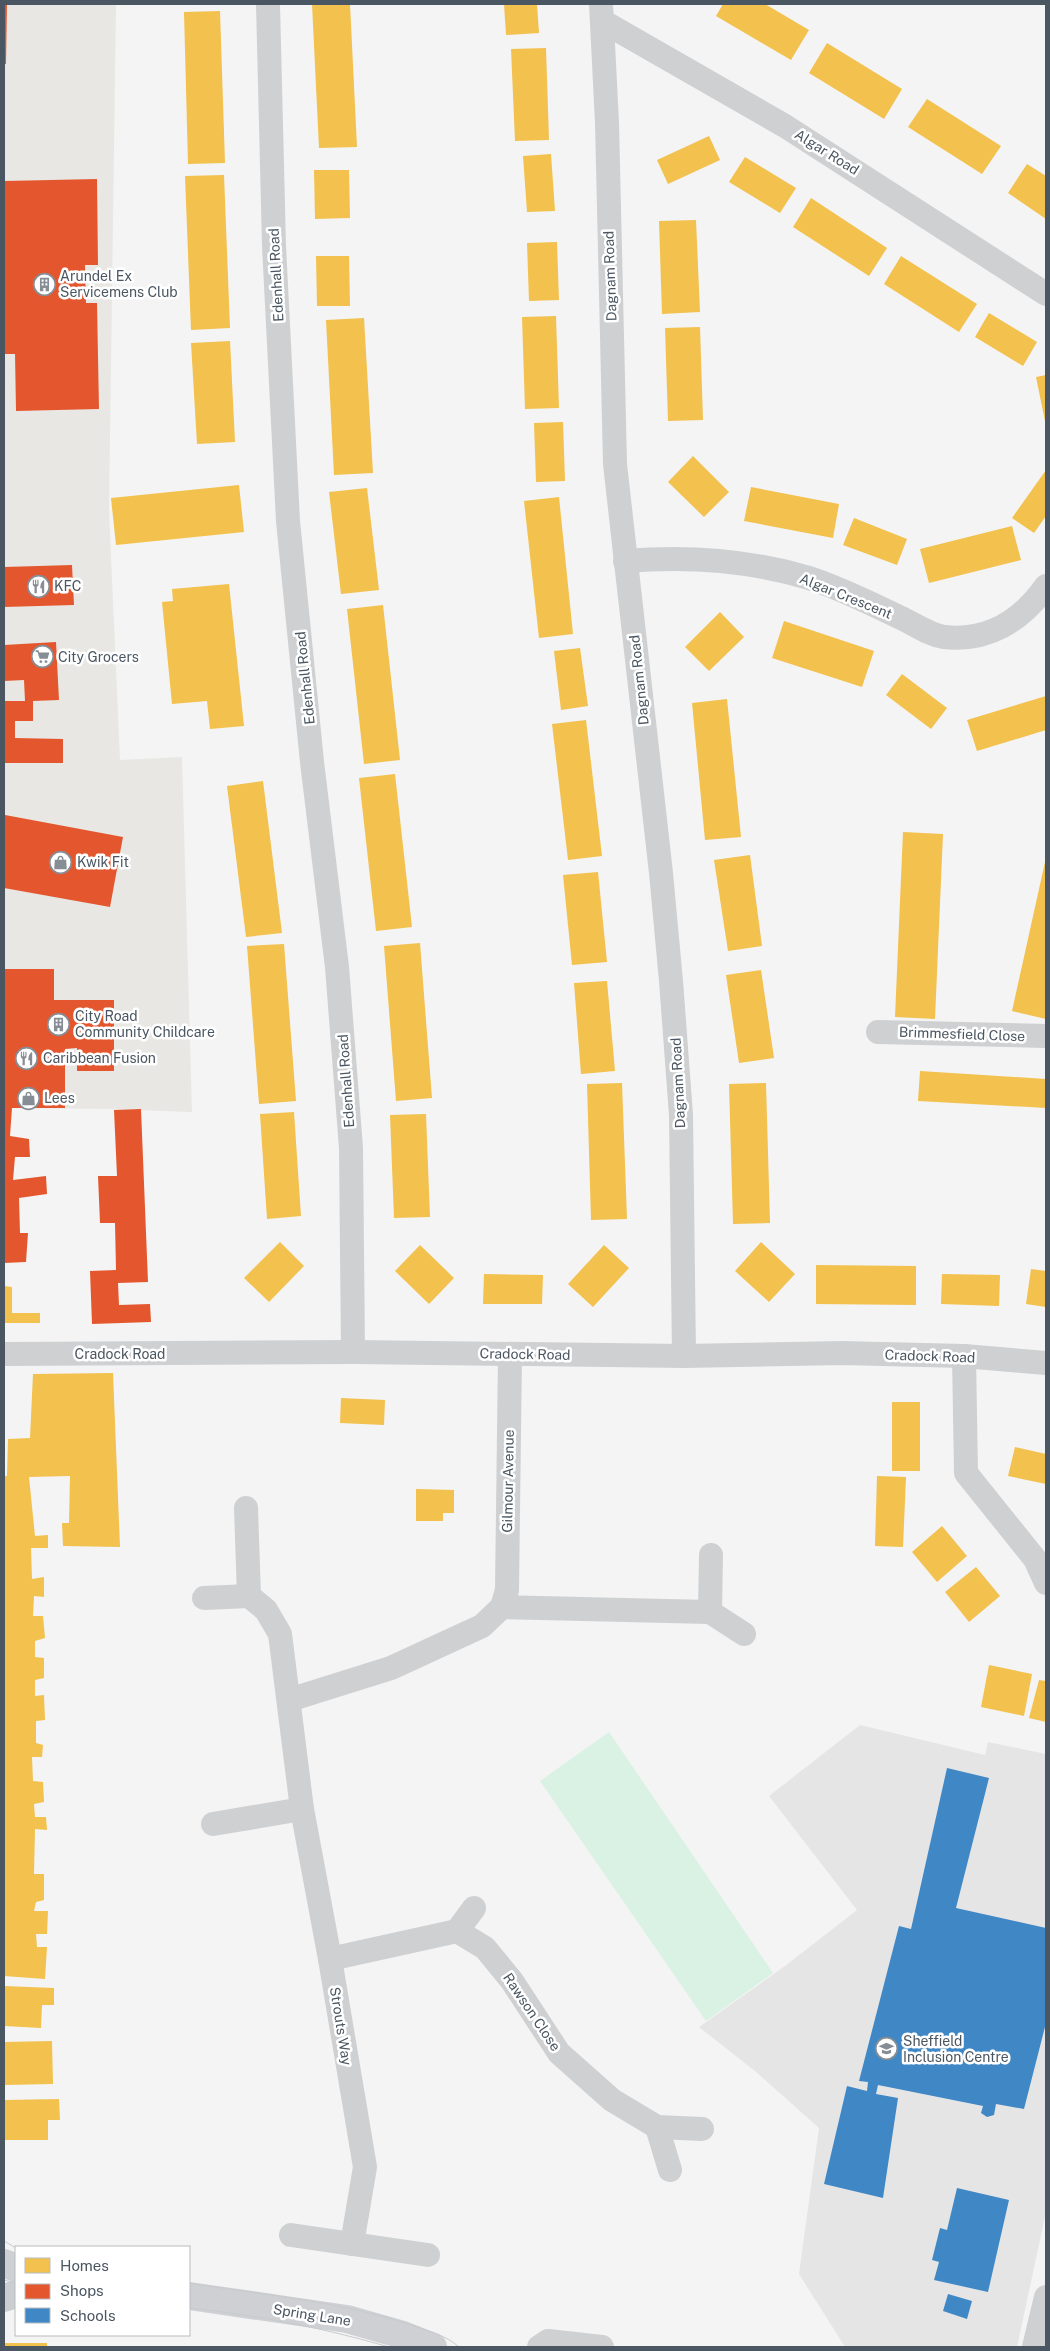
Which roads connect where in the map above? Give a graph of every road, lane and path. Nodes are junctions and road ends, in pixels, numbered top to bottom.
1 (268, 4) edge
2 (602, 12) edge
3 (1046, 294) edge
4 (625, 561) junction
5 (1046, 586) edge
6 (878, 1032) dead end
7 (1046, 1036) edge
8 (353, 1352) junction
9 (4, 1354) edge
10 (510, 1354) junction
11 (684, 1356) junction
12 (964, 1356) junction
13 (1046, 1363) edge
14 (246, 1508) dead end
15 (1041, 1554) edge
16 (711, 1556) dead end
17 (1046, 1583) edge
18 (249, 1596) junction
19 (204, 1598) dead end
20 (502, 1607) junction
21 (710, 1612) junction
22 (744, 1634) dead end
23 (289, 1700) junction
24 (302, 1809) junction
25 (213, 1824) dead end
26 (474, 1908) dead end
27 (457, 1931) junction
28 (330, 1959) junction
29 (657, 2127) junction
30 (702, 2128) dead end
31 (670, 2170) dead end
32 (291, 2234) dead end
33 (352, 2244) junction
34 (428, 2254) dead end
35 (190, 2296) edge
36 (1046, 2297) edge
37 (433, 2347) edge
38 (539, 2347) edge
39 (602, 2347) edge
40 (1034, 2347) edge

1 - 8 street, Edenhall Road
2 - 3 street, Algar Road
2 - 4 street, Dagnam Road
4 - 5 street, Algar Crescent
4 - 11 street, Dagnam Road
6 - 7 street, Brimmesfield Close
8 - 9 street, Cradock Road
8 - 10 street, Cradock Road
10 - 11 street, Cradock Road
10 - 20 street, Gilmour Avenue
11 - 12 street, Cradock Road
12 - 13 street, Cradock Road
12 - 15 street
14 - 18 street
15 - 17 street
16 - 21 street
18 - 19 street
18 - 23 street, Strouts Way
20 - 21 street
20 - 23 street
21 - 22 street
23 - 24 street, Strouts Way
24 - 25 street
24 - 28 street, Strouts Way
26 - 27 street
27 - 28 street
27 - 29 street, Rawson Close
28 - 33 street, Strouts Way
29 - 30 street, Rawson Close
29 - 31 street
32 - 33 street
33 - 34 street
35 - 37 street, Spring Lane
36 - 40 street
38 - 39 street

